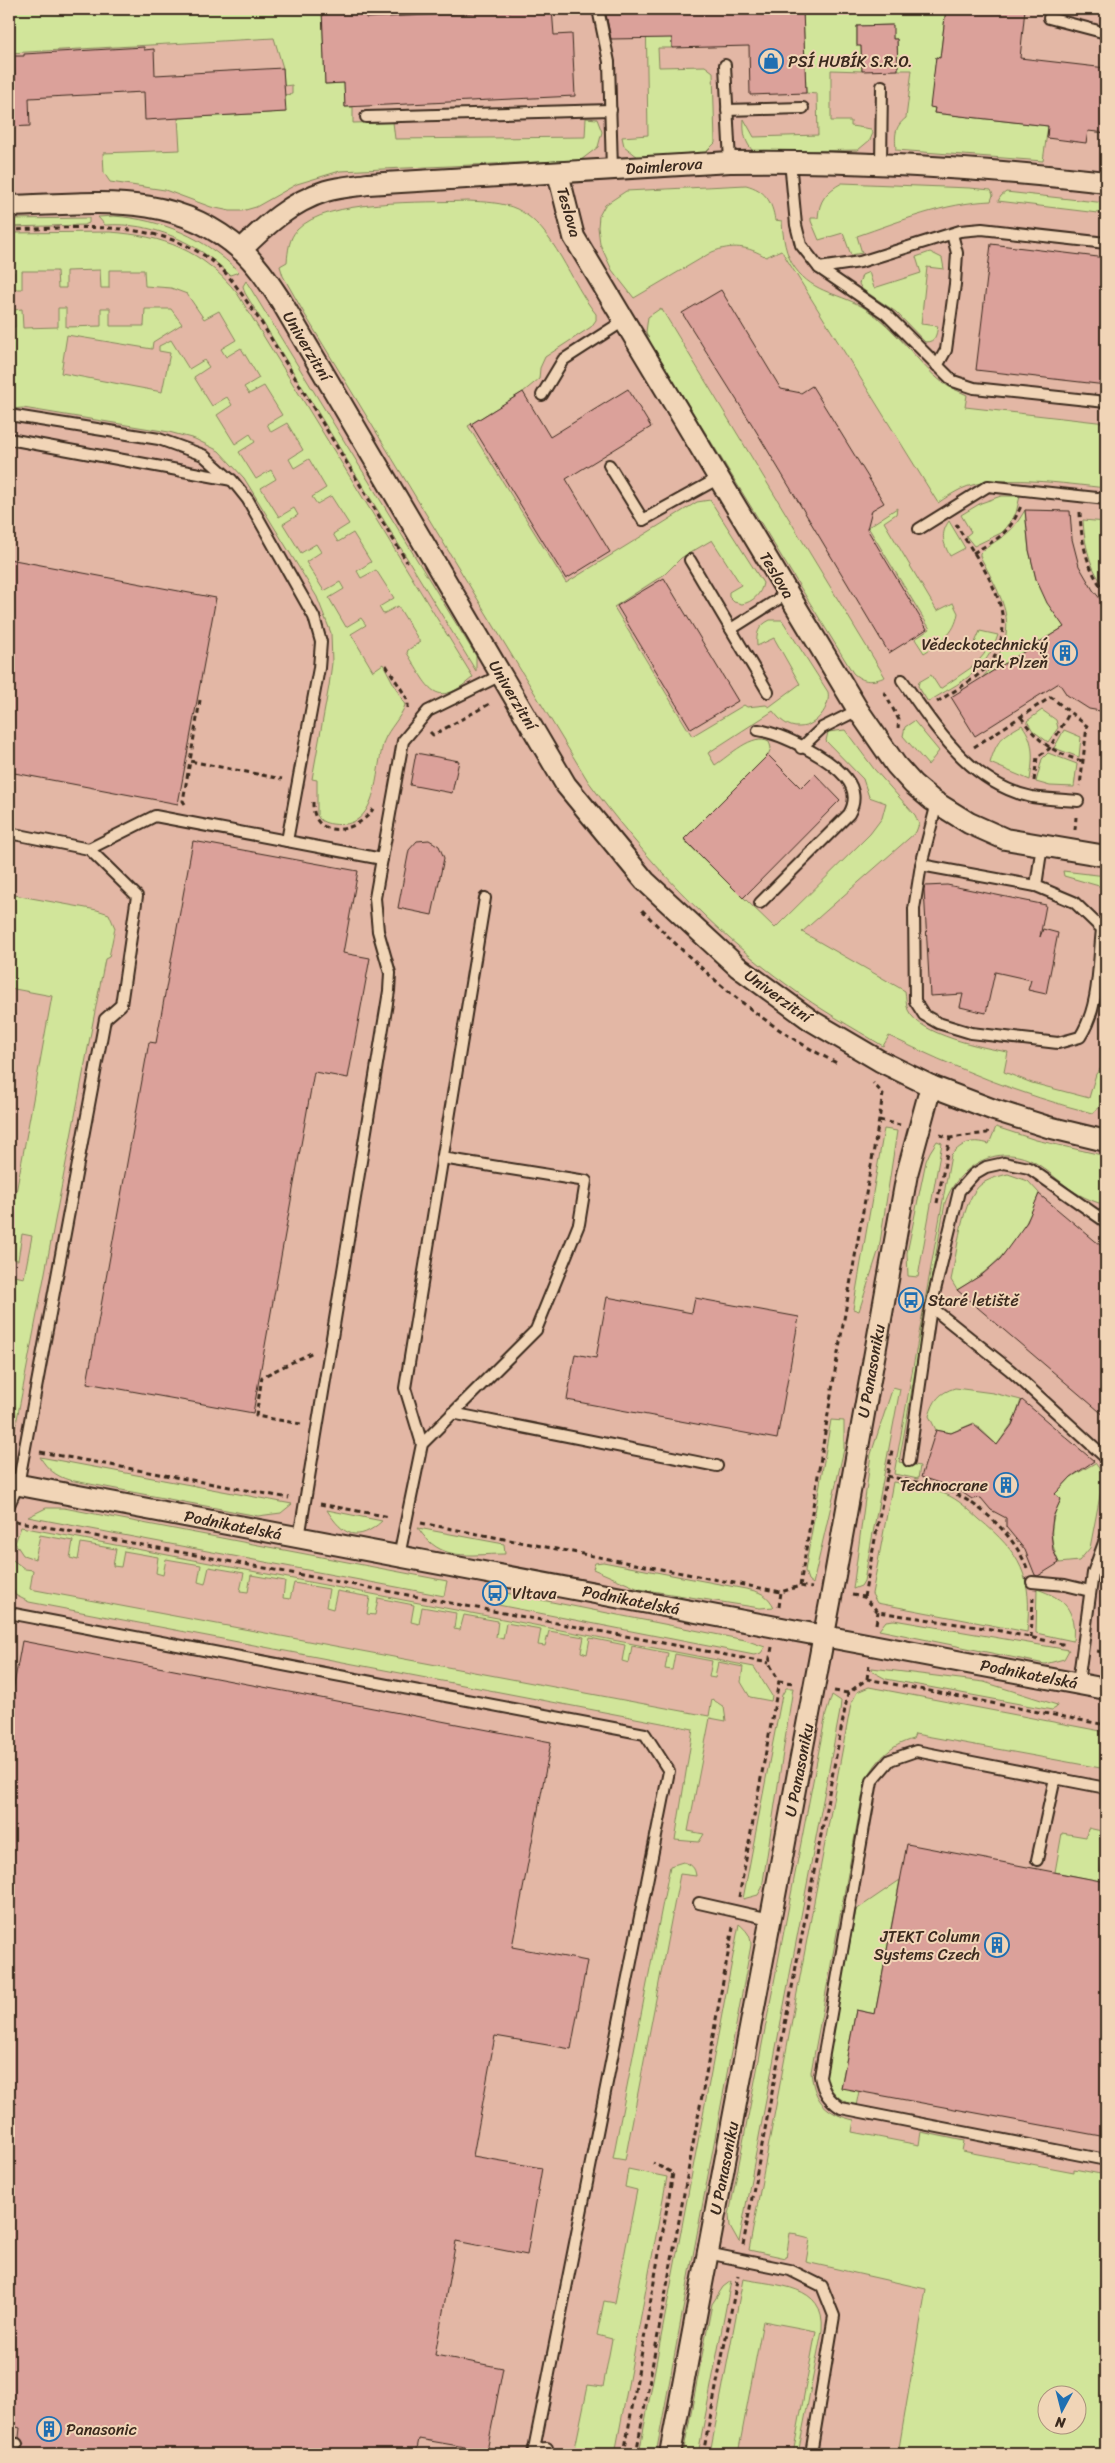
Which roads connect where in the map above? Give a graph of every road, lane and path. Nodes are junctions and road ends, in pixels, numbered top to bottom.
1 (598, 9) edge
2 (1049, 18) dead end
3 (1106, 34) edge
4 (726, 64) dead end
5 (882, 86) dead end
6 (803, 108) dead end
7 (611, 110) junction
8 (728, 110) junction
9 (366, 117) dead end
10 (790, 161) junction
11 (730, 162) junction
12 (881, 163) junction
13 (612, 170) junction
14 (558, 173) junction
15 (1106, 182) edge
16 (9, 206) edge
17 (952, 234) junction
18 (1106, 243) edge
19 (241, 250) junction
20 (819, 268) junction
21 (624, 320) junction
22 (937, 366) junction
23 (542, 395) dead end
24 (1106, 402) edge
25 (9, 416) edge
26 (9, 439) edge
27 (609, 465) dead end
28 (719, 478) junction
29 (232, 480) junction
30 (1106, 499) edge
31 (1023, 502) dead end
32 (1079, 504) dead end
33 (949, 510) junction
34 (919, 529) dead end
35 (973, 553) junction
36 (690, 560) dead end
37 (788, 593) junction
38 (1106, 593) edge
39 (731, 629) junction
40 (501, 675) junction
41 (902, 680) dead end
42 (768, 692) dead end
43 (858, 710) junction
44 (936, 710) dead end
45 (1070, 712) junction
46 (1021, 717) junction
47 (758, 730) dead end
48 (801, 748) junction
49 (1049, 749) junction
50 (960, 756) junction
51 (190, 761) dead end
52 (1083, 761) junction
53 (1032, 796) junction
54 (1078, 801) junction
55 (937, 803) junction
56 (207, 826) junction
57 (9, 833) edge
58 (1074, 833) dead end
59 (287, 841) junction
60 (1042, 845) junction
61 (90, 848) junction
62 (1106, 856) edge
63 (382, 859) junction
64 (921, 864) junction
65 (1036, 886) junction
66 (485, 898) dead end
67 (760, 903) dead end
68 (931, 1086) junction
69 (880, 1120) dead end
70 (1106, 1141) edge
71 (442, 1158) junction
72 (1106, 1222) edge
73 (931, 1307) junction
74 (331, 1342) junction
75 (452, 1413) junction
76 (317, 1427) junction
77 (422, 1444) junction
78 (1106, 1458) edge
79 (910, 1461) dead end
80 (717, 1466) dead end
81 (887, 1476) dead end
82 (13, 1484) edge
83 (9, 1505) edge
84 (9, 1519) edge
85 (1106, 1537) edge
86 (299, 1538) junction
87 (399, 1556) junction
88 (1032, 1582) junction
89 (1090, 1590) junction
90 (781, 1592) dead end
91 (864, 1597) dead end
92 (9, 1613) edge
93 (824, 1636) junction
94 (1031, 1638) junction
95 (1082, 1648) junction
96 (1106, 1653) edge
97 (769, 1663) dead end
98 (779, 1681) dead end
99 (1078, 1684) junction
100 (1106, 1689) edge
101 (1055, 1778) junction
102 (1106, 1788) edge
103 (1037, 1860) dead end
104 (699, 1903) dead end
105 (736, 1911) junction
106 (770, 1919) junction
107 (1106, 2160) edge
108 (654, 2163) dead end
109 (708, 2253) junction
110 (547, 2448) dead end
111 (534, 2452) edge
112 (624, 2454) edge
113 (636, 2454) edge
114 (670, 2454) edge
115 (811, 2454) edge

1 - 7 lane
2 - 3 lane
4 - 8 lane
5 - 12 lane
6 - 8 lane
7 - 9 lane
7 - 13 lane
8 - 11 lane
10 - 11 street, Daimlerova
10 - 12 street, Daimlerova
10 - 20 lane
11 - 13 street, Daimlerova
12 - 15 street, Daimlerova
13 - 14 street, Daimlerova
14 - 19 street, Daimlerova
14 - 21 street, Teslova
16 - 19 street, Univerzitní
17 - 18 lane
17 - 20 lane
17 - 22 lane
19 - 40 street, Univerzitní
20 - 22 lane
21 - 23 lane
21 - 28 street, Teslova
22 - 24 lane
25 - 29 lane
26 - 29 lane
27 - 28 lane
28 - 37 street, Teslova
29 - 59 lane
30 - 33 lane
31 - 35 path
32 - 38 path
33 - 34 lane
33 - 35 path
35 - 44 path
36 - 39 lane
37 - 39 lane
37 - 43 street, Teslova
39 - 42 lane
40 - 63 lane
40 - 68 street, Univerzitní
41 - 50 lane
43 - 48 lane
43 - 55 street, Teslova
45 - 46 path
45 - 49 path
45 - 52 path
46 - 49 path
46 - 50 path
47 - 48 lane
48 - 67 lane
49 - 52 path
49 - 53 path
50 - 53 lane
51 - 56 path
52 - 54 path
53 - 54 lane
54 - 58 path
55 - 60 street, Teslova
55 - 64 lane
56 - 59 lane
56 - 61 lane
57 - 61 lane
59 - 63 lane
60 - 62 street, Teslova
60 - 65 lane
61 - 82 lane
63 - 74 lane
64 - 65 lane
64 - 65 lane
66 - 71 lane
68 - 70 street, Univerzitní
68 - 93 street, U Panasoniku
69 - 90 path
71 - 75 lane
71 - 77 lane
72 - 73 lane
73 - 78 lane
73 - 79 lane
74 - 76 lane
74 - 76 path
75 - 77 lane
75 - 80 lane
76 - 86 lane
77 - 87 lane
81 - 88 path
82 - 83 lane
82 - 86 street, Podnikatelská
84 - 97 path
85 - 89 lane
86 - 87 street, Podnikatelská
87 - 93 street, Podnikatelská
88 - 89 lane
88 - 94 path
89 - 95 lane
91 - 94 path
92 - 111 lane
93 - 99 street, Podnikatelská
93 - 106 street, U Panasoniku
94 - 95 path
95 - 96 path
95 - 99 lane
98 - 105 path
99 - 100 street, Podnikatelská
101 - 102 lane
101 - 103 lane
101 - 107 lane
104 - 105 lane
105 - 106 lane
105 - 113 path
106 - 109 street, U Panasoniku
108 - 112 path
109 - 114 street, U Panasoniku
109 - 115 lane
110 - 111 lane

